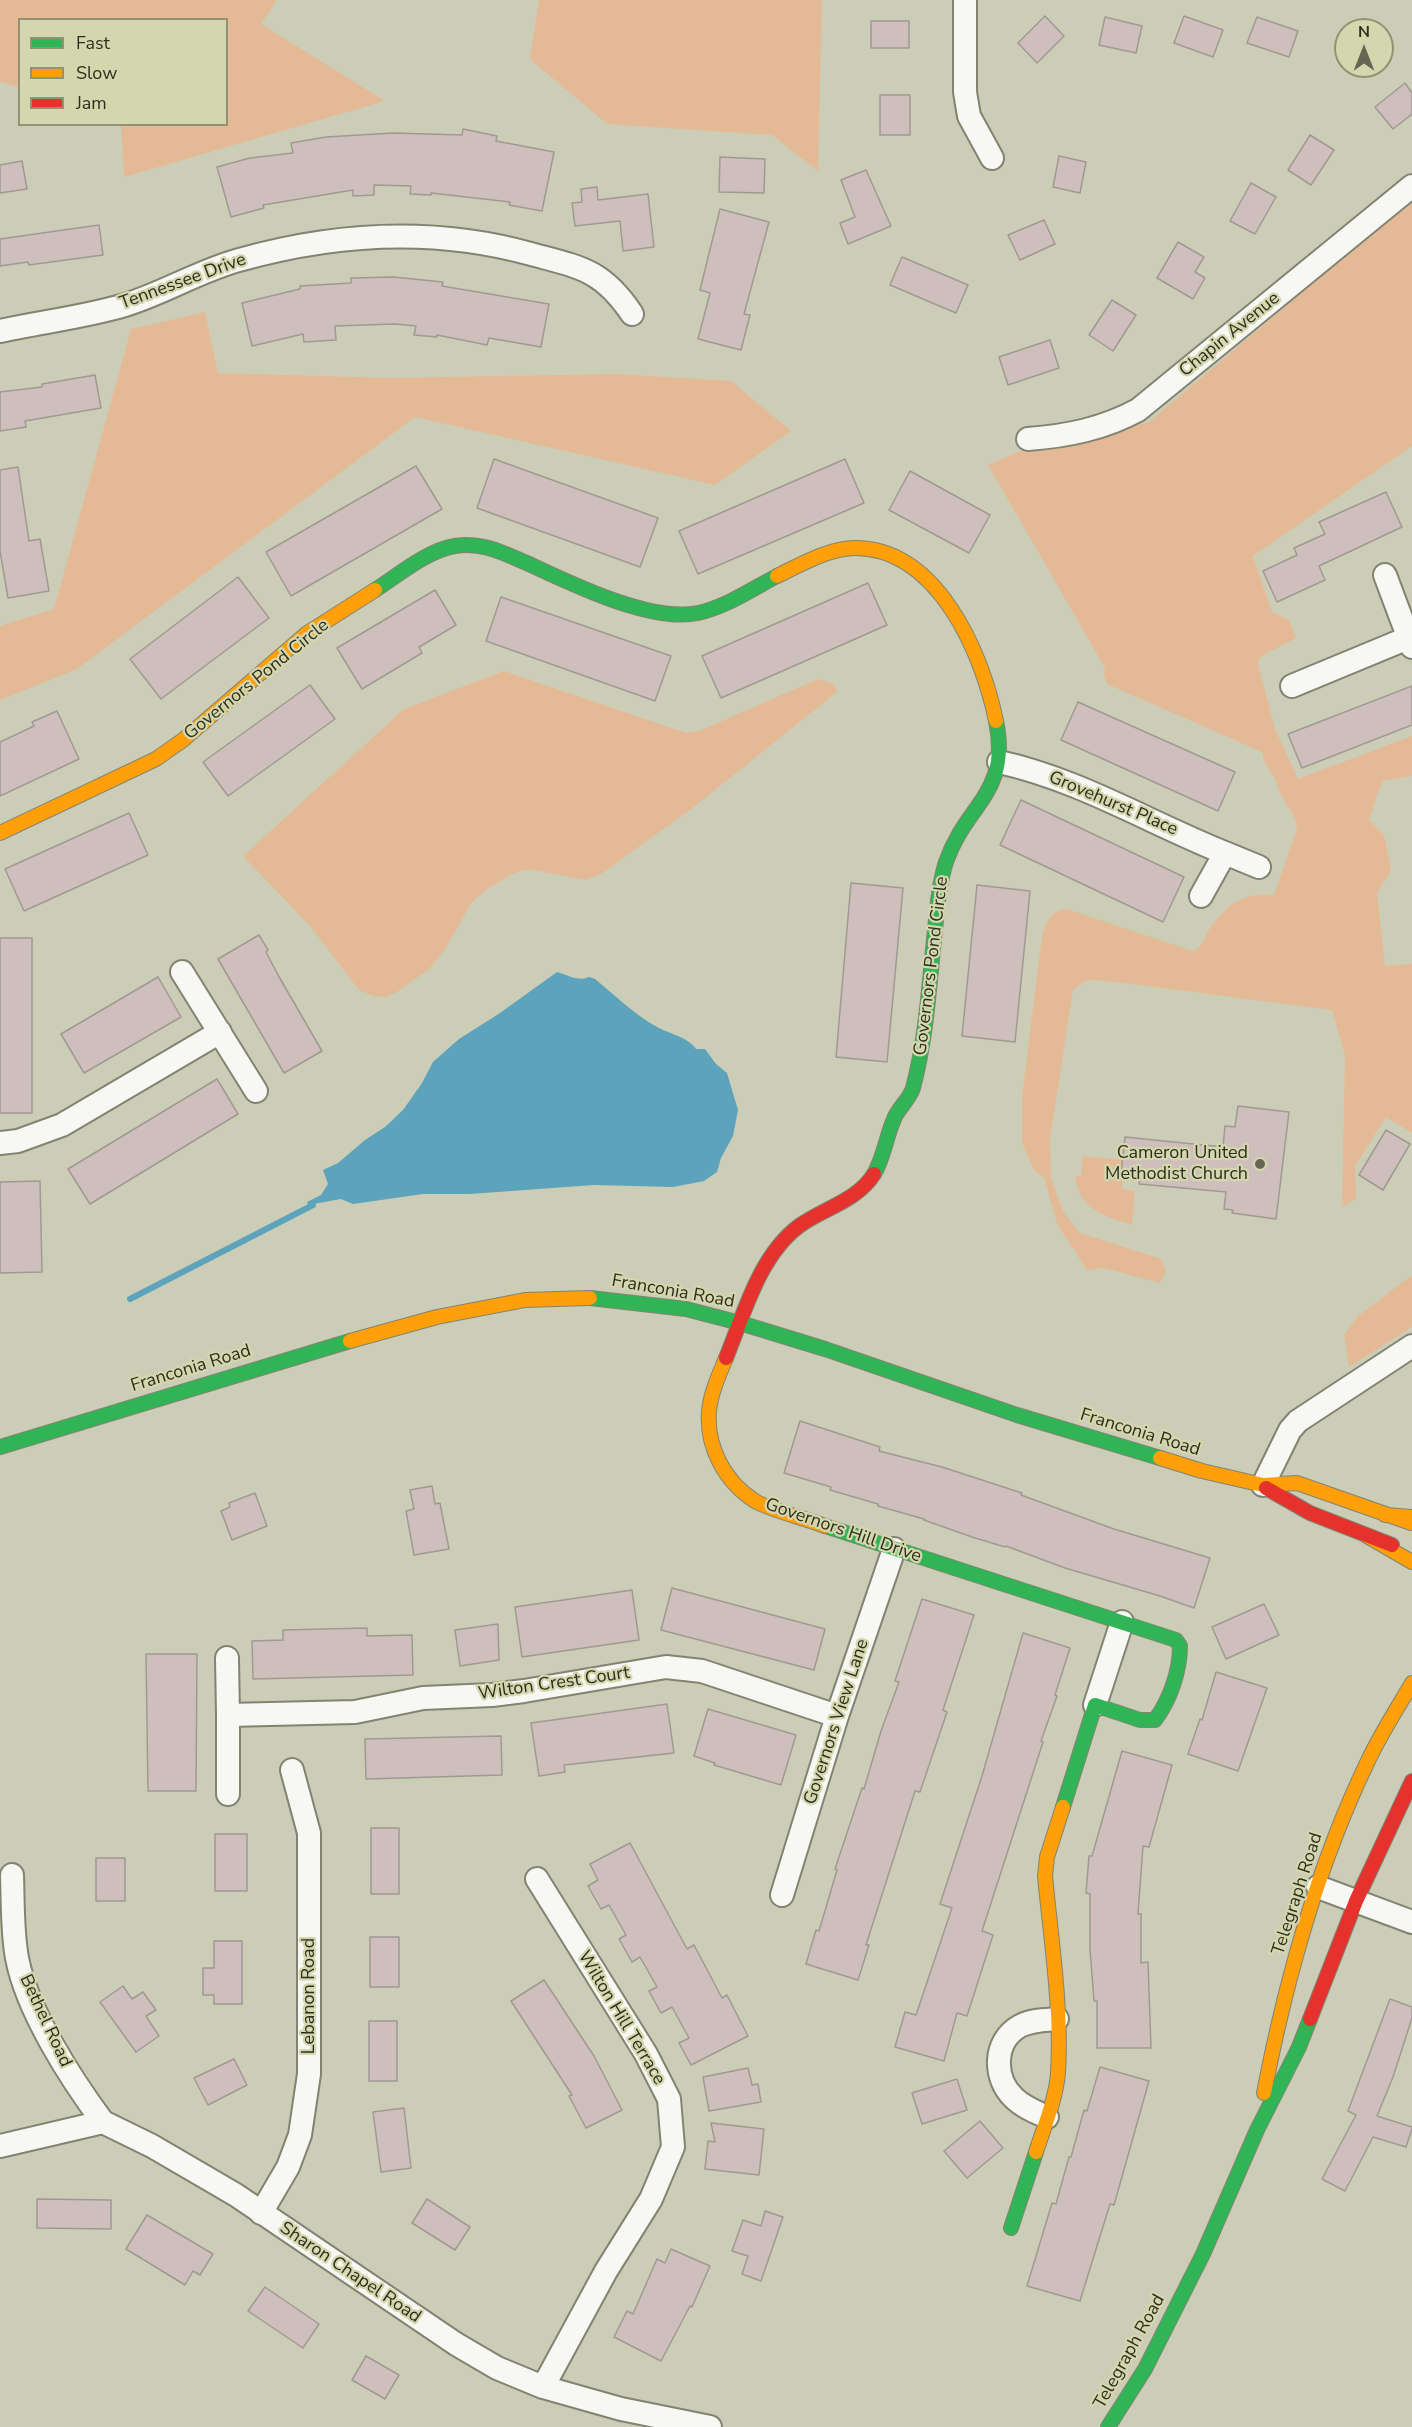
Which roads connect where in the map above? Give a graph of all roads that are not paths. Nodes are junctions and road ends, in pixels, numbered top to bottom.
1 (965, 0) edge
2 (992, 158) dead end
3 (1412, 186) edge
4 (632, 314) dead end
5 (0, 331) edge
6 (1028, 439) dead end
7 (1385, 575) dead end
8 (1410, 642) edge
9 (1292, 686) dead end
10 (999, 762) junction
11 (0, 833) edge
12 (1225, 853) junction
13 (1259, 867) dead end
14 (1201, 896) dead end
15 (182, 972) dead end
16 (220, 1032) junction
17 (256, 1091) dead end
18 (0, 1143) edge
19 (740, 1323) junction
20 (1412, 1346) edge
21 (0, 1445) edge
22 (1263, 1485) junction
23 (1385, 1515) junction
24 (1412, 1517) edge
25 (1412, 1524) edge
26 (1367, 1536) junction
27 (894, 1549) junction
28 (1412, 1551) edge
29 (1412, 1562) edge
30 (1122, 1622) junction
31 (227, 1658) dead end
32 (1412, 1683) edge
33 (1095, 1705) junction
34 (228, 1715) junction
35 (837, 1716) junction
36 (292, 1770) dead end
37 (1412, 1781) edge
38 (228, 1794) dead end
39 (12, 1875) dead end
40 (537, 1879) dead end
41 (1318, 1887) junction
42 (782, 1895) dead end
43 (1356, 1901) junction
44 (1412, 1923) edge
45 (1057, 2019) junction
46 (1047, 2117) junction
47 (103, 2122) junction
48 (1257, 2130) junction
49 (0, 2145) edge
50 (261, 2213) junction
51 (1011, 2228) dead end
52 (543, 2387) junction
53 (710, 2427) edge
54 (1108, 2427) edge

1 - 2 street
3 - 6 street, Chapin Avenue
4 - 5 street, Tennessee Drive
7 - 8 street
8 - 9 street
10 - 11 street, Governors Pond Circle
10 - 12 street, Grovehurst Place
10 - 19 street, Governors Pond Circle
12 - 13 street, Grovehurst Place
12 - 14 street
15 - 16 street
16 - 17 street
16 - 18 street
19 - 21 street, Franconia Road
19 - 22 street, Franconia Road
19 - 27 street, Governors Hill Drive
20 - 22 street
22 - 23 street, Franconia Road
22 - 26 street, Franconia Road
23 - 24 street
23 - 25 street, Franconia Road
26 - 28 street, Franconia Road
26 - 29 street
27 - 30 street, Governors Hill Drive
27 - 35 street, Governors View Lane
30 - 33 street
30 - 33 street, Governors Hill Drive
31 - 34 street
32 - 41 street, Telegraph Road
33 - 45 street
34 - 35 street, Wilton Crest Court
34 - 38 street
35 - 42 street, Governors View Lane
36 - 50 street, Lebanon Road
37 - 43 street, Telegraph Road
39 - 47 street, Bethel Road
40 - 52 street, Wilton Hill Terrace
41 - 43 street
41 - 48 street, Telegraph Road
43 - 44 street
43 - 48 street, Telegraph Road
45 - 46 street
45 - 46 street
46 - 51 street
47 - 49 street
47 - 50 street, Sharon Chapel Road
48 - 54 street, Telegraph Road
50 - 52 street, Sharon Chapel Road
52 - 53 street, Sharon Chapel Road

